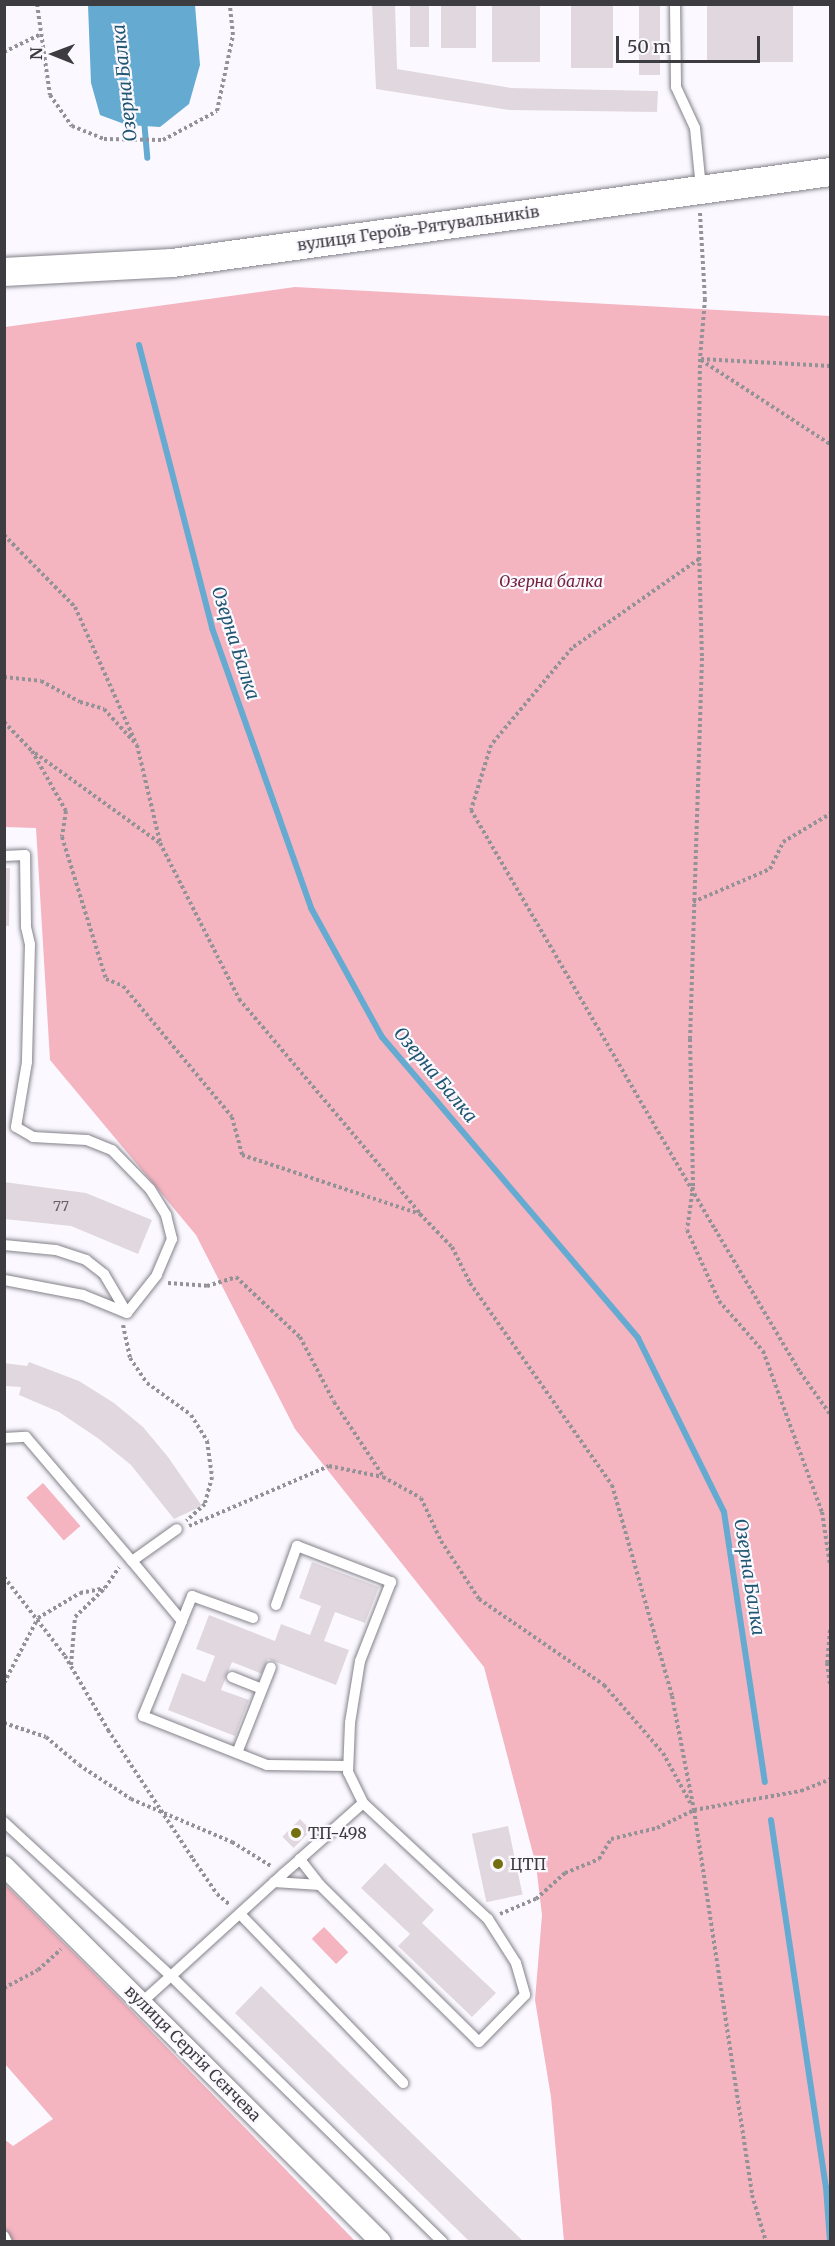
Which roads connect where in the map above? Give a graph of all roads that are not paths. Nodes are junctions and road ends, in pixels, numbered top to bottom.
1 (675, 4) edge
2 (831, 172) edge
3 (700, 188) junction
4 (4, 272) edge
5 (4, 856) edge
6 (4, 1245) edge
7 (4, 1280) edge
8 (127, 1313) junction
9 (4, 1438) edge
10 (177, 1529) road end
11 (128, 1557) junction
12 (276, 1605) dead end
13 (253, 1618) dead end
14 (182, 1621) junction
15 (271, 1666) dead end
16 (232, 1677) dead end
17 (262, 1689) junction
18 (237, 1753) junction
19 (347, 1766) junction
20 (363, 1803) junction
21 (4, 1822) edge
22 (300, 1859) junction
23 (4, 1866) edge
24 (274, 1882) junction
25 (320, 1885) junction
26 (240, 1914) junction
27 (171, 1976) junction
28 (142, 2002) junction
29 (403, 2083) dead end
30 (4, 2236) edge
31 (8, 2241) edge
32 (381, 2241) edge
33 (442, 2241) edge

1 - 3 lane
2 - 3 main road, вулиця Героїв-Рятувальників
3 - 4 main road, вулиця Героїв-Рятувальників
5 - 8 lane
6 - 8 lane
7 - 8 lane
9 - 11 lane
10 - 11 lane
11 - 14 lane
12 - 19 lane
13 - 14 lane
14 - 18 lane
15 - 17 lane
16 - 17 lane
17 - 18 lane
18 - 19 lane
19 - 20 lane
20 - 22 lane
20 - 25 lane
21 - 27 lane
22 - 24 lane
22 - 25 lane
23 - 28 street, вулиця Сергія Сєнчева
24 - 25 lane
24 - 26 lane
26 - 27 lane
26 - 29 lane
27 - 28 lane
27 - 33 lane
28 - 32 street, вулиця Сергія Сєнчева
30 - 31 lane

